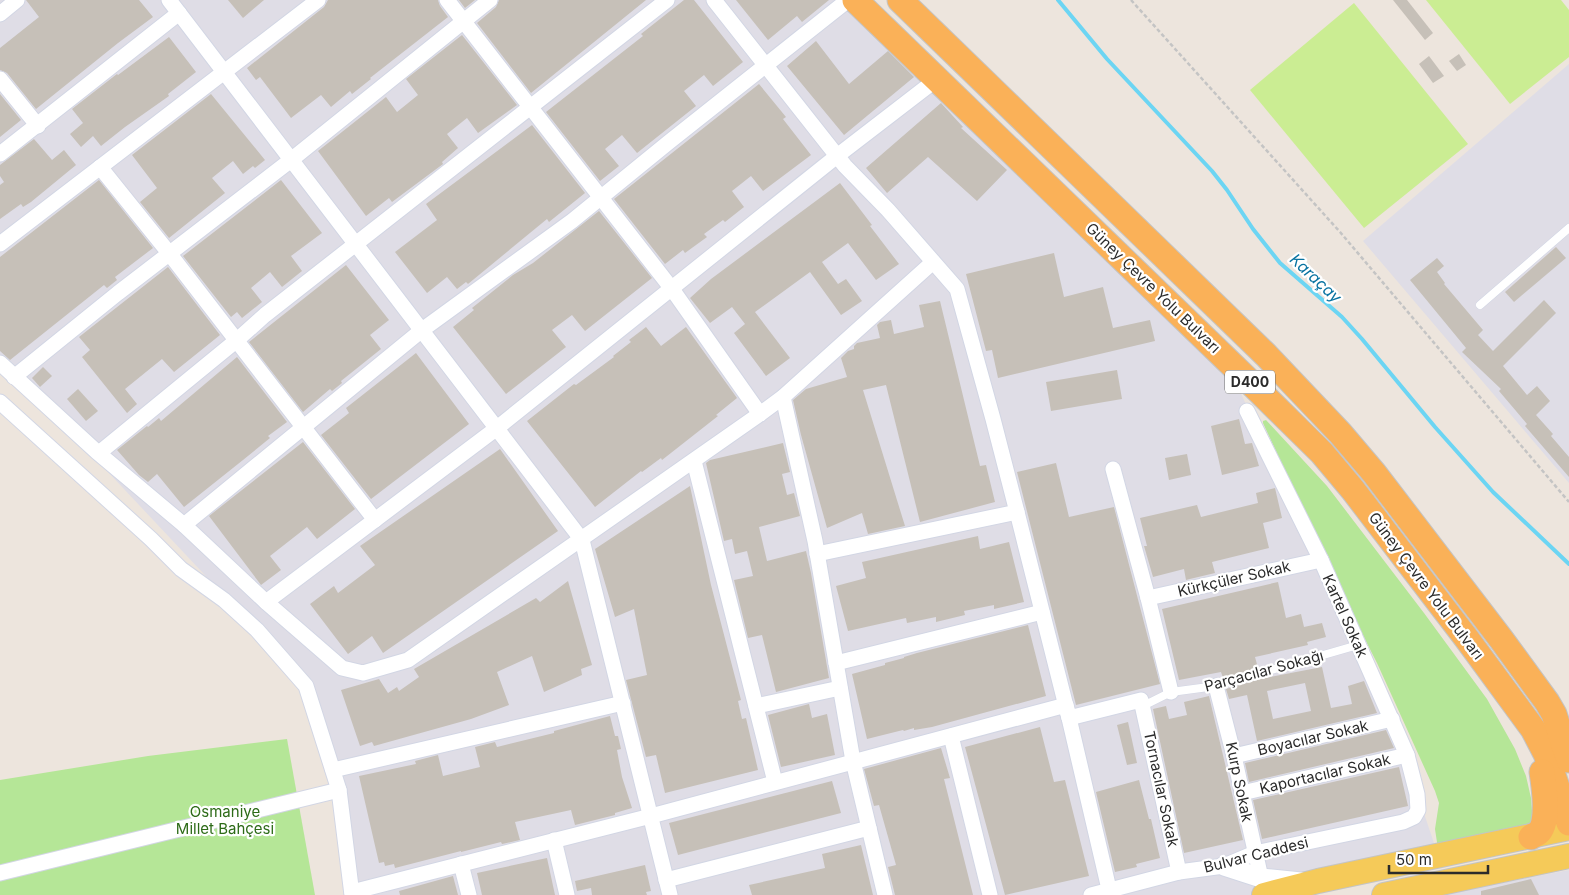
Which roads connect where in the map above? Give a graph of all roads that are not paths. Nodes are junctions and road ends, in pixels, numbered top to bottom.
1 (17, 0) edge
2 (169, 0) edge
3 (318, 0) edge
4 (447, 0) edge
5 (490, 0) edge
6 (667, 0) edge
7 (714, 0) edge
8 (848, 0) edge
9 (855, 0) edge
10 (900, 0) edge
11 (178, 13) junction
12 (0, 14) edge
13 (464, 21) junction
14 (766, 66) junction
15 (224, 73) junction
16 (0, 79) edge
17 (937, 79) junction
18 (530, 106) junction
19 (38, 126) junction
20 (0, 154) edge
21 (837, 156) junction
22 (291, 160) junction
23 (100, 167) junction
24 (602, 197) junction
25 (1569, 228) edge
26 (0, 244) edge
27 (355, 244) junction
28 (169, 253) junction
29 (933, 262) junction
30 (672, 289) junction
31 (1480, 305) dead end
32 (422, 330) junction
33 (237, 340) junction
34 (0, 363) edge
35 (14, 377) junction
36 (783, 397) junction
37 (0, 402) edge
38 (1247, 411) dead end
39 (760, 414) junction
40 (304, 427) junction
41 (497, 428) junction
42 (99, 453) junction
43 (694, 461) junction
44 (1113, 469) dead end
45 (1017, 512) junction
46 (375, 520) junction
47 (184, 525) junction
48 (582, 540) junction
49 (817, 554) junction
50 (1321, 560) junction
51 (1148, 598) junction
52 (266, 602) junction
53 (1042, 612) junction
54 (1358, 645) junction
55 (836, 663) junction
56 (1216, 686) junction
57 (840, 688) junction
58 (1171, 692) junction
59 (1514, 702) junction
60 (623, 703) junction
61 (756, 706) junction
62 (1143, 706) junction
63 (1554, 714) junction
64 (1069, 718) junction
65 (1392, 719) junction
66 (1569, 735) edge
67 (951, 736) junction
68 (1407, 755) junction
69 (1234, 756) junction
70 (1569, 760) edge
71 (853, 761) junction
72 (333, 770) junction
73 (775, 782) junction
74 (339, 790) junction
75 (1242, 793) junction
76 (651, 816) junction
77 (1403, 822) joint
78 (1569, 823) edge
79 (869, 828) junction
80 (1569, 828) edge
81 (1531, 836) junction
82 (554, 840) junction
83 (1254, 854) junction
84 (1569, 856) edge
85 (461, 864) junction
86 (1224, 866) junction
87 (1179, 872) junction
88 (0, 873) edge
89 (1262, 886) edge
90 (668, 888) edge
91 (1109, 889) junction
92 (352, 894) edge
93 (469, 895) edge
94 (567, 895) edge
95 (885, 895) edge
96 (990, 895) edge
97 (1091, 895) edge
98 (1384, 895) edge

1 - 12 street
2 - 11 street
3 - 15 street
4 - 13 street
5 - 13 street
6 - 18 street
7 - 14 street
8 - 14 street
9 - 17 highway, Güney Çevre Yolu Bulvarı / D400
10 - 63 highway, Güney Çevre Yolu Bulvarı / D400
11 - 15 street
11 - 19 street
13 - 18 street
13 - 22 street
14 - 21 street
14 - 24 street
15 - 22 street
15 - 23 street
16 - 19 street
17 - 21 street
17 - 59 highway, Güney Çevre Yolu Bulvarı / D400
18 - 24 street
18 - 27 street
19 - 20 street
21 - 29 street
21 - 30 street
22 - 27 street
22 - 28 street
23 - 26 street
23 - 28 street
24 - 30 street
24 - 32 street
25 - 31 lane
27 - 32 street
27 - 33 street
28 - 33 street
28 - 35 street
29 - 36 street
29 - 45 street
30 - 39 street
30 - 41 street
32 - 40 street
32 - 41 street
33 - 40 street
33 - 42 street
34 - 35 street
35 - 42 street
36 - 39 street
36 - 49 street
37 - 72 street
38 - 50 street, Kartel Sokak
39 - 43 street
40 - 46 street
40 - 47 street
41 - 46 street
41 - 48 street
42 - 47 street
43 - 48 street
43 - 61 street
44 - 51 street
45 - 49 street
45 - 53 street
46 - 52 street
47 - 52 street
48 - 52 street
48 - 60 street
49 - 55 street
50 - 51 street, Kürkçüler Sokak
50 - 54 street, Kartel Sokak
51 - 58 street
53 - 55 street
53 - 64 street
54 - 56 lane, Parçacılar Sokağı
54 - 65 street, Kartel Sokak
55 - 57 street
56 - 58 lane, Parçacılar Sokağı
56 - 69 street, Kurp Sokak
57 - 61 street
57 - 71 street
58 - 62 lane, Parçacılar Sokağı
59 - 78 highway, Güney Çevre Yolu Bulvarı / D400
59 - 81 highway
60 - 72 street
60 - 76 street
61 - 73 street
62 - 64 street
62 - 87 street, Tornacılar Sokak
63 - 66 highway
63 - 70 highway, Güney Çevre Yolu Bulvarı
64 - 67 street
64 - 91 street
65 - 68 street, Kartel Sokak
65 - 69 street, Boyacılar Sokak
67 - 71 street
67 - 96 street
68 - 75 street, Kaportacılar Sokak
68 - 77 street, Kartel Sokak
69 - 75 street, Kurp Sokak
71 - 73 street
71 - 79 street
72 - 74 street
73 - 76 street
74 - 88 street
74 - 92 street
75 - 83 street, Kurp Sokak
76 - 82 street
76 - 90 street
77 - 83 street, Bulvar Caddesi
79 - 90 street
79 - 95 street
80 - 81 main road
81 - 89 main road
82 - 85 street
82 - 94 street
83 - 86 street, Bulvar Caddesi
83 - 89 street, Kurp Sokak
84 - 98 main road
85 - 92 street
85 - 93 street
86 - 87 street, Bulvar Caddesi
86 - 89 street
87 - 91 street, Bulvar Caddesi
91 - 97 street, Bulvar Caddesi

